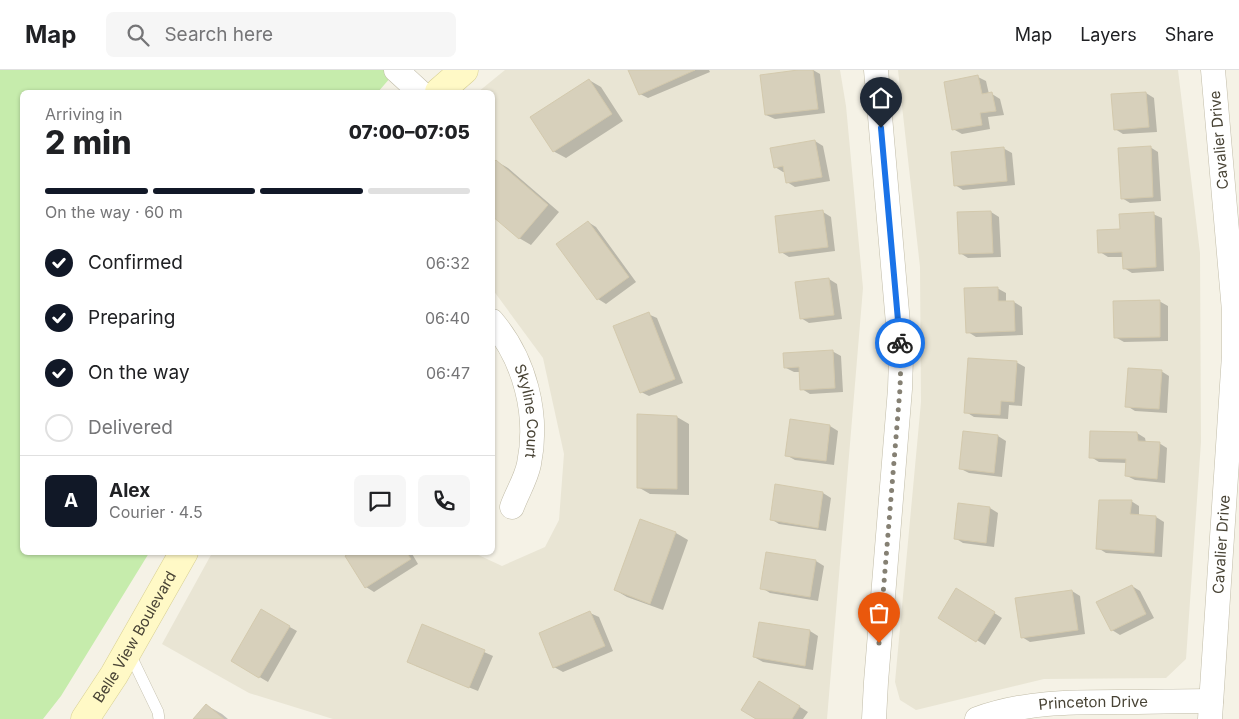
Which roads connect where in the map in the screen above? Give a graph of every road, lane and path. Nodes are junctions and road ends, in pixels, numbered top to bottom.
1 (396, 70) edge
2 (464, 70) edge
3 (876, 70) edge
4 (1213, 70) edge
5 (418, 90) edge
6 (441, 90) edge
7 (495, 325) edge
8 (512, 507) dead end
9 (182, 555) edge
10 (128, 650) junction
11 (1211, 710) edge
12 (85, 719) edge
13 (159, 719) edge
14 (874, 719) edge
15 (977, 719) edge

1 - 5 street
2 - 6 main road
3 - 14 street
4 - 11 street, Cavalier Drive
7 - 8 street, Skyline Court
9 - 10 main road, Belle View Boulevard
10 - 12 main road, Belle View Boulevard
10 - 13 lane
11 - 15 street, Princeton Drive

